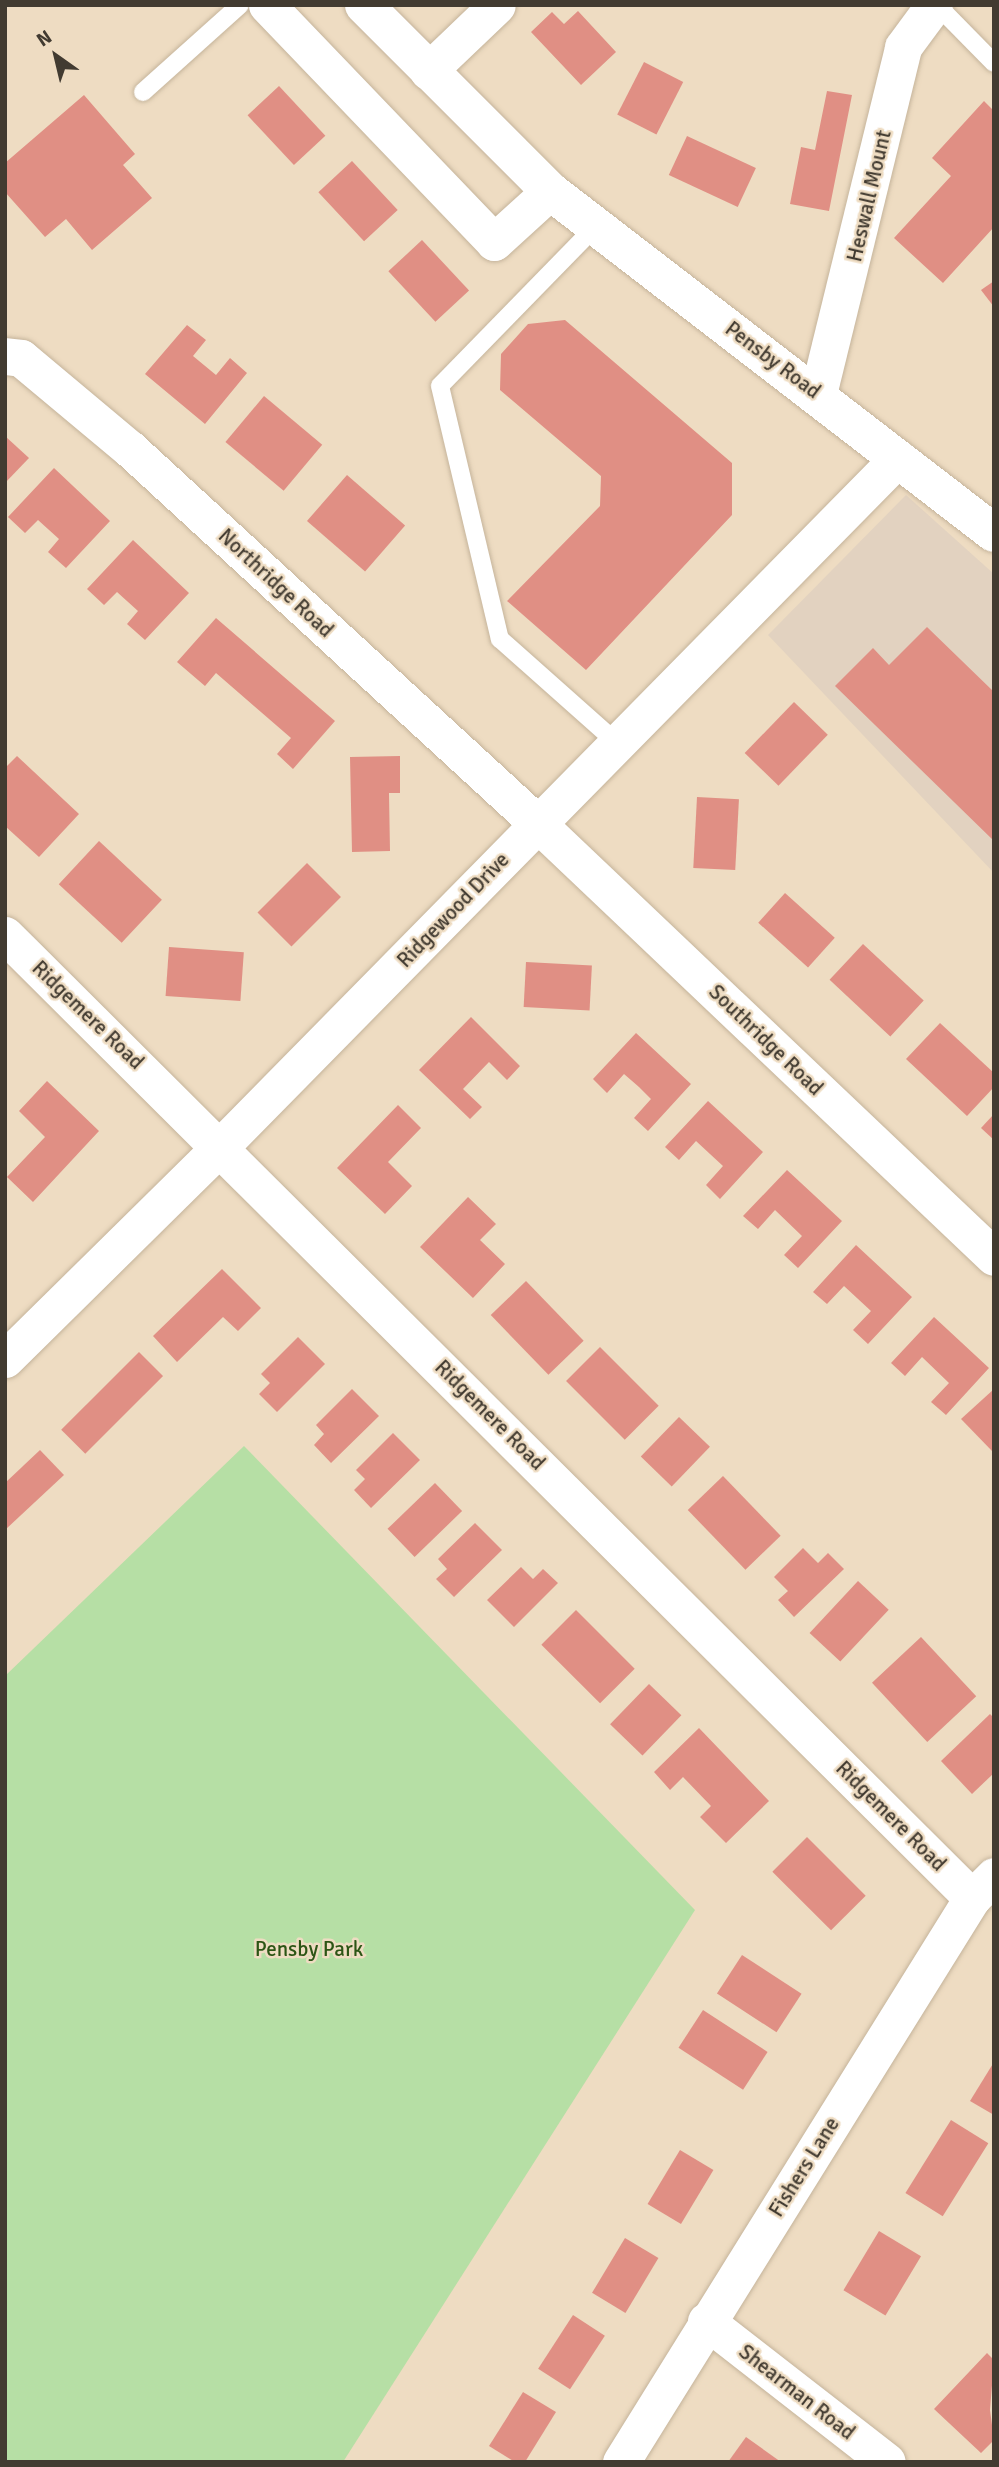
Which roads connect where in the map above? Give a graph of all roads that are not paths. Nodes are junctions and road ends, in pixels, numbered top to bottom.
1 (240, 5) edge
2 (364, 5) edge
3 (497, 5) edge
4 (936, 5) edge
5 (282, 10) edge
6 (994, 63) edge
7 (428, 71) junction
8 (143, 92) dead end
9 (550, 191) junction
10 (596, 226) junction
11 (5, 356) edge
12 (818, 394) junction
13 (898, 458) junction
14 (994, 533) edge
15 (617, 743) junction
16 (537, 823) junction
17 (5, 935) edge
18 (221, 1146) junction
19 (994, 1257) edge
20 (5, 1359) edge
21 (983, 1887) edge
22 (706, 2321) junction
23 (621, 2462) edge
24 (887, 2462) edge

1 - 8 lane
2 - 7 main road, Pensby Road
3 - 7 street
4 - 6 lane
4 - 12 street, Heswall Mount
5 - 9 street
7 - 9 main road, Pensby Road
9 - 10 main road, Pensby Road
10 - 12 main road, Pensby Road
10 - 15 lane
11 - 16 street, Northridge Road
12 - 13 main road, Pensby Road
13 - 14 main road, Pensby Road
13 - 15 street, Ridgewood Drive
15 - 16 street, Ridgewood Drive
16 - 18 street, Ridgewood Drive
16 - 19 street, Southridge Road
17 - 18 street, Ridgemere Road
18 - 20 street, Ridgewood Drive
18 - 21 street, Ridgemere Road
21 - 22 street, Fishers Lane
22 - 23 street, Fishers Lane
22 - 24 street, Shearman Road

